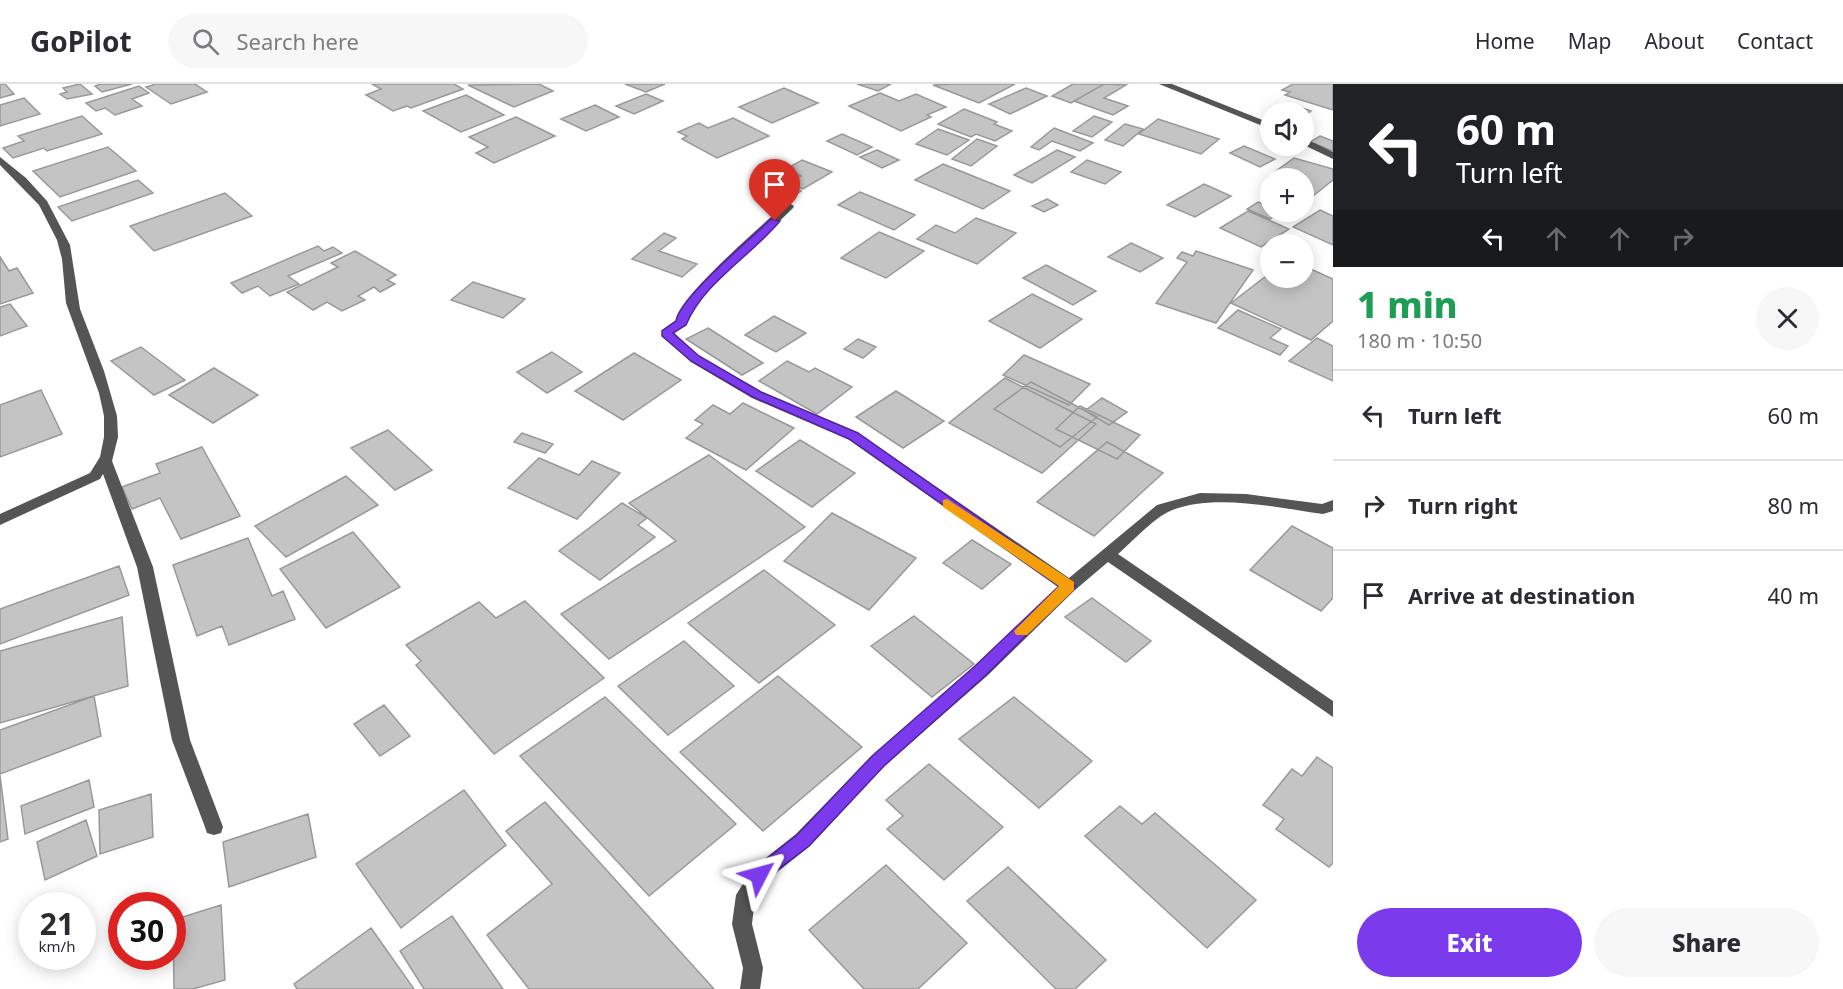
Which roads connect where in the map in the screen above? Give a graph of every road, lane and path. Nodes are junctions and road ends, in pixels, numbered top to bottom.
1 (1164, 84) edge
2 (1260, 122) edge
3 (1314, 146) edge
4 (1333, 156) edge
5 (0, 160) edge
6 (789, 206) dead end
7 (106, 463) junction
8 (1333, 506) edge
9 (0, 520) edge
10 (1109, 555) junction
11 (1069, 586) junction
12 (1333, 710) edge
13 (214, 827) dead end
14 (750, 989) edge

1 - 2 street
3 - 4 street
5 - 7 street
6 - 11 street
7 - 9 street
7 - 13 street
8 - 10 street
10 - 11 street
10 - 12 street
11 - 14 street

